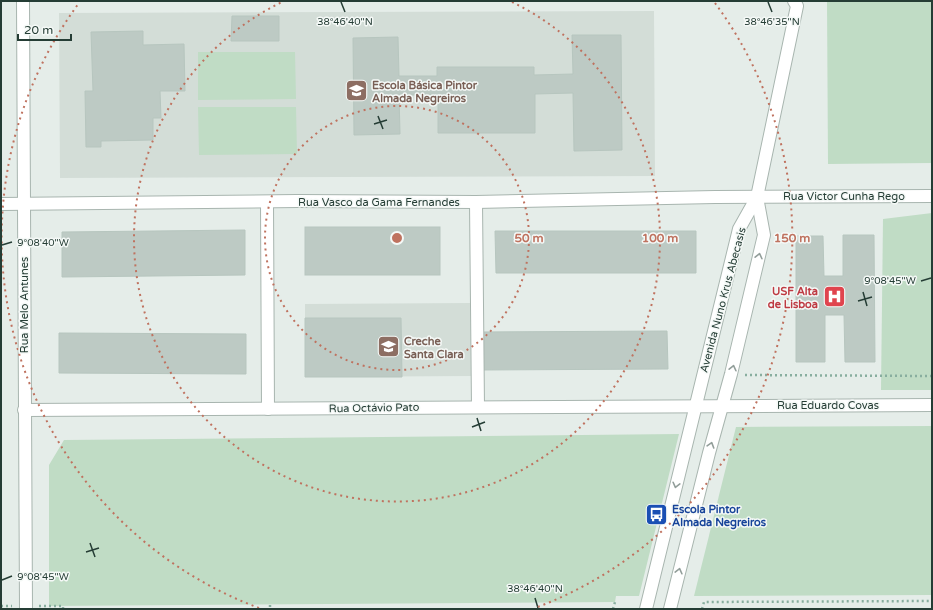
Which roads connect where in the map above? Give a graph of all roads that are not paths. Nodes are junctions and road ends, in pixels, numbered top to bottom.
1 (23, 1) edge
2 (794, 1) edge
3 (932, 196) edge
4 (757, 197) junction
5 (267, 202) junction
6 (476, 202) junction
7 (1, 204) edge
8 (23, 204) junction
9 (932, 405) edge
10 (695, 406) junction
11 (723, 406) junction
12 (478, 407) junction
13 (268, 409) junction
14 (24, 410) junction
15 (26, 609) edge
16 (646, 609) edge
17 (670, 609) edge

1 - 8 street, Rua Melo Antunes
2 - 4 street
3 - 4 street, Rua Victor Cunha Rego
4 - 6 street, Rua Vasco da Gama Fernandes
4 - 10 street, Avenida Nuno Krus Abecasis
11 -> 4 street, Avenida Nuno Krus Abecasis
5 - 6 street, Rua Vasco da Gama Fernandes
5 - 8 street, Rua Vasco da Gama Fernandes
5 - 13 street
6 - 12 street
7 - 8 street, Rua Vasco da Gama Fernandes
8 - 14 street, Rua Melo Antunes
9 - 11 street, Rua Eduardo Covas
10 - 11 street, Rua Octávio Pato
10 - 12 street, Rua Octávio Pato
10 -> 16 street, Avenida Nuno Krus Abecasis
17 -> 11 street, Avenida Nuno Krus Abecasis
12 - 13 street, Rua Octávio Pato
13 - 14 street, Rua Octávio Pato
14 - 15 street, Rua Melo Antunes

